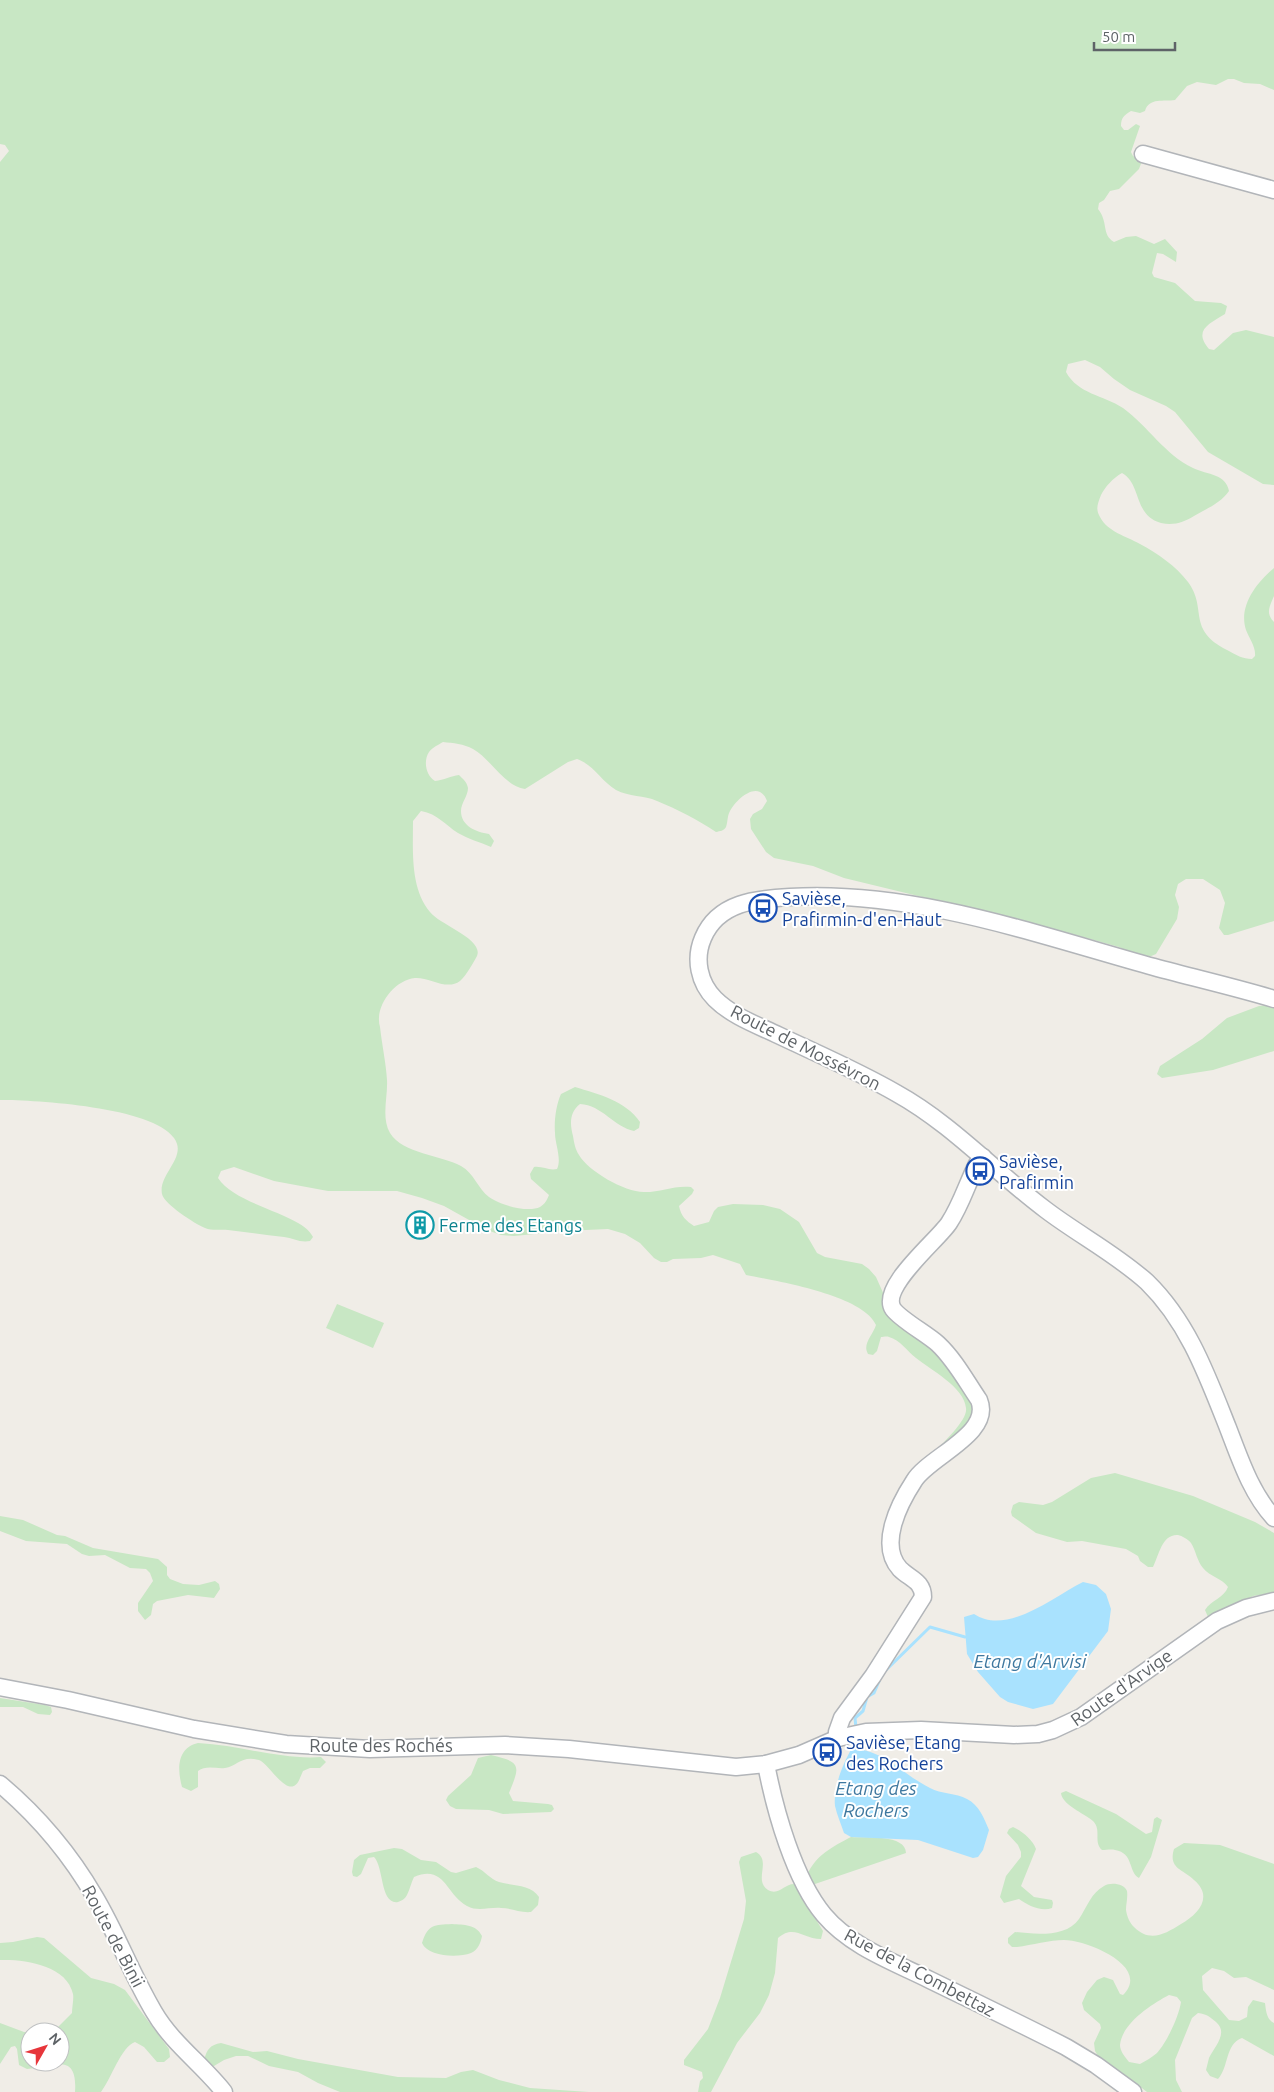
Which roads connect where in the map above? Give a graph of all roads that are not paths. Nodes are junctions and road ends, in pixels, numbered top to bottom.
1 (1143, 154) dead end
2 (1274, 190) edge
3 (1274, 999) edge
4 (983, 1157) junction
5 (1274, 1518) edge
6 (1274, 1601) edge
7 (0, 1687) edge
8 (838, 1738) junction
9 (766, 1764) junction
10 (0, 1784) edge
11 (224, 2092) edge
12 (1133, 2092) edge

1 - 2 street
3 - 4 street, Route de Mossévron
4 - 5 street, Route de Mossévron
4 - 8 street
6 - 8 street, Route d'Arvige
7 - 9 street, Route des Rochés
8 - 9 street, Route d'Arvige
9 - 12 street, Rue de la Combettaz
10 - 11 street, Route de Binii

